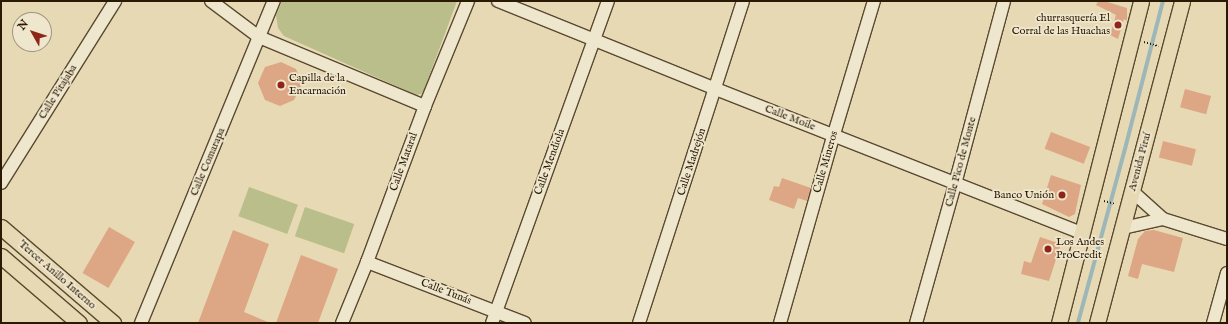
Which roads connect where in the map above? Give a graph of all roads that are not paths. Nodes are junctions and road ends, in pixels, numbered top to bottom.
1 (115, 1) edge
2 (211, 1) edge
3 (274, 1) edge
4 (468, 1) edge
5 (498, 1) edge
6 (608, 1) edge
7 (743, 1) edge
8 (874, 1) edge
9 (1004, 1) edge
10 (1182, 1) edge
11 (1140, 2) edge
12 (259, 37) junction
13 (595, 39) junction
14 (716, 89) junction
15 (425, 106) junction
16 (834, 134) junction
17 (1, 183) edge
18 (955, 184) junction
19 (1133, 192) junction
20 (1163, 219) junction
21 (1, 227) edge
22 (1122, 228) junction
23 (1082, 233) junction
24 (1, 236) edge
25 (1227, 239) edge
26 (24, 247) junction
27 (1, 256) edge
28 (367, 262) junction
29 (1227, 273) edge
30 (494, 317) edge
31 (1064, 319) edge
32 (79, 322) edge
33 (1096, 322) edge
34 (113, 323) edge
35 (141, 323) edge
36 (342, 323) edge
37 (525, 323) edge
38 (639, 323) edge
39 (780, 323) edge
40 (916, 323) edge
41 (1214, 323) edge

1 - 17 street, Calle Pitajaba
2 - 12 street
3 - 12 street, Calle Comarapa
4 - 15 street, Calle Mataral
5 - 13 street, Calle Moile
6 - 13 street, Calle Mendiola
7 - 14 street, Calle Madrejón
8 - 16 street, Calle Mineros
9 - 18 street, Calle Pico de Monte
10 - 19 main road, Avenida Piraí
11 - 23 main road
12 - 15 street
12 - 35 street, Calle Comarapa
13 - 14 street, Calle Moile
13 - 30 street, Calle Mendiola
14 - 16 street, Calle Moile
14 - 38 street, Calle Madrejón
15 - 28 street, Calle Mataral
16 - 18 street, Calle Moile
16 - 39 street, Calle Mineros
18 - 23 street, Calle Moile
18 - 40 street, Calle Pico de Monte
19 - 20 street
19 - 22 main road, Avenida Piraí
20 - 22 street
20 - 25 street
21 - 26 main road, Tercer Anillo Interno
22 - 33 main road, Avenida Piraí
23 - 31 main road
24 - 26 main road
26 - 34 main road, Tercer Anillo Interno
27 - 32 main road, Tercer Anillo Interno
28 - 30 street, Calle Tunás
28 - 36 street, Calle Mataral
29 - 41 street
30 - 37 street, Calle Tunás

